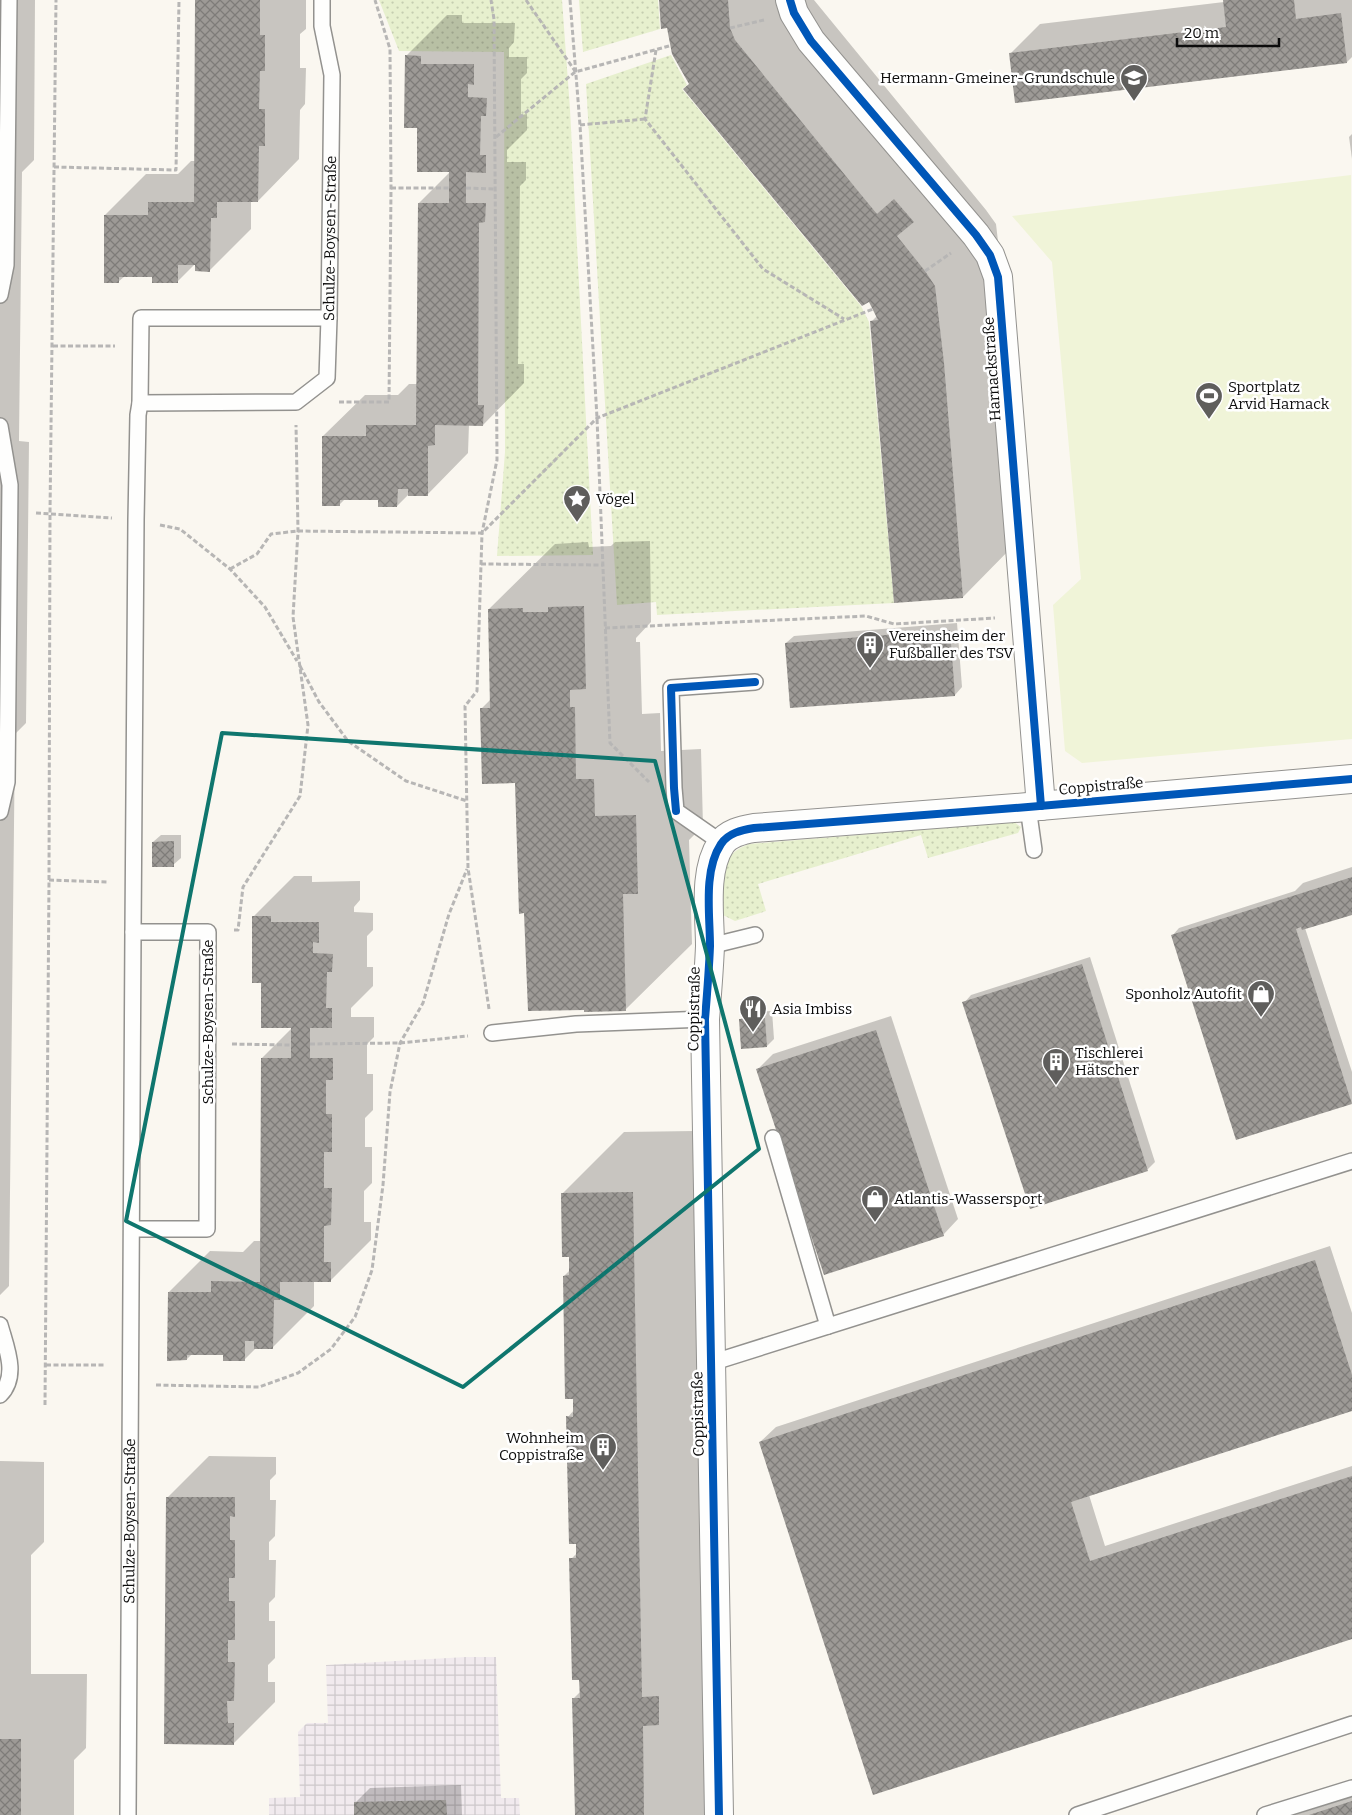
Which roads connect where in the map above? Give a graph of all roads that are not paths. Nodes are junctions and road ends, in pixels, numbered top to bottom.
1 (9, 0) edge
2 (322, 0) edge
3 (790, 0) edge
4 (0, 295) edge
5 (330, 318) junction
6 (140, 403) junction
7 (0, 426) edge
8 (755, 682) dead end
9 (1352, 779) edge
10 (1034, 806) junction
11 (0, 812) edge
12 (722, 842) junction
13 (1034, 850) dead end
14 (133, 932) junction
15 (755, 935) dead end
16 (710, 946) junction
17 (706, 1019) junction
18 (492, 1033) road end
19 (773, 1138) dead end
20 (1352, 1161) edge
21 (132, 1229) junction
22 (0, 1325) edge
23 (828, 1326) junction
24 (711, 1363) junction
25 (0, 1395) edge
26 (1352, 1724) edge
27 (1352, 1788) edge
28 (1112, 1810) edge
29 (128, 1815) edge
30 (719, 1815) edge
31 (1077, 1815) edge
32 (1265, 1815) edge

1 - 4 lane
2 - 5 lane, Schulze-Boysen-Straße
3 - 10 street, Harnackstraße
5 - 6 lane
5 - 6 lane, Schulze-Boysen-Straße
6 - 14 lane
7 - 11 lane
8 - 12 lane
9 - 10 street, Coppistraße
10 - 12 street, Coppistraße
10 - 13 lane
12 - 16 street, Coppistraße
14 - 21 lane, Schulze-Boysen-Straße
14 - 21 lane, Schulze-Boysen-Straße
15 - 16 lane
16 - 17 street, Coppistraße
17 - 18 lane
17 - 24 street, Coppistraße
19 - 23 lane
20 - 23 lane
21 - 29 lane, Schulze-Boysen-Straße
22 - 25 lane
23 - 24 lane
24 - 30 street, Coppistraße
26 - 28 lane
27 - 32 lane
28 - 31 lane

